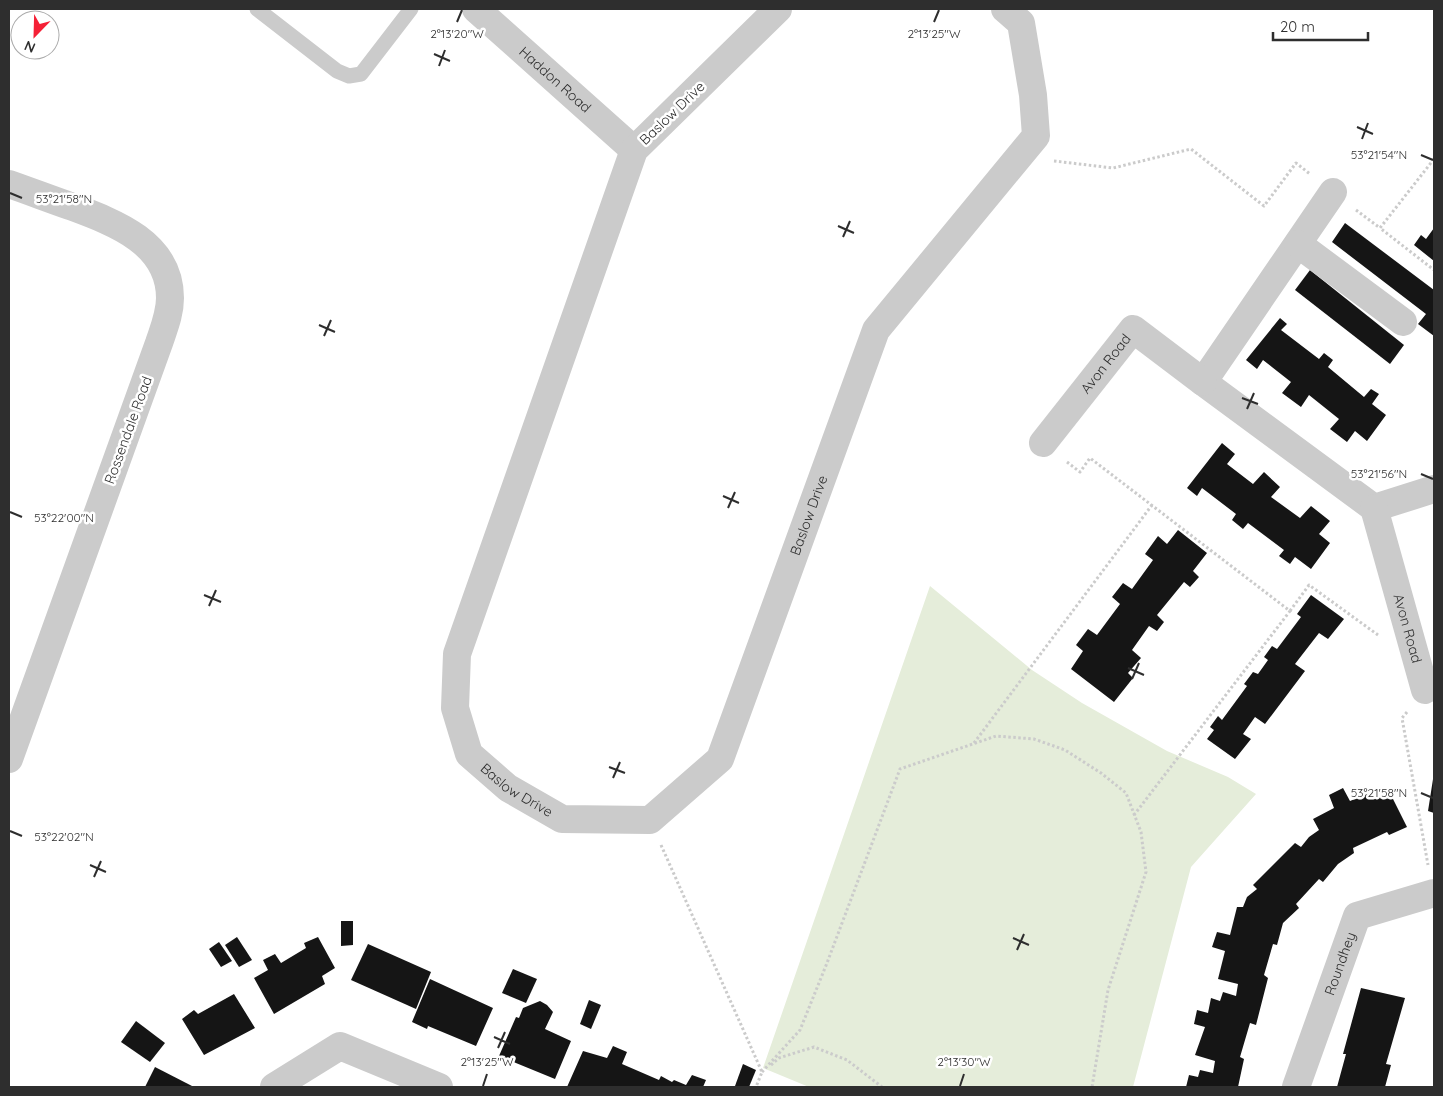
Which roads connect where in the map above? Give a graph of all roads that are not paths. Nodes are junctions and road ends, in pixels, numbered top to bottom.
1 (257, 9) edge
2 (411, 9) edge
3 (476, 9) edge
4 (778, 9) edge
5 (1005, 9) edge
6 (634, 150) junction
7 (9, 184) edge
8 (1333, 192) road end
9 (1298, 244) junction
10 (1403, 322) dead end
11 (1203, 382) junction
12 (1043, 443) road end
13 (1434, 489) edge
14 (1374, 508) junction
15 (1425, 690) road end
16 (9, 759) edge
17 (1433, 893) edge
18 (274, 1087) edge
19 (439, 1087) edge
20 (1296, 1087) edge

1 - 2 lane
3 - 6 street, Haddon Road
4 - 6 street, Baslow Drive
5 - 6 street, Baslow Drive
7 - 16 street, Rossendale Road
8 - 9 street
9 - 10 street
9 - 11 street
11 - 12 street, Avon Road
11 - 14 street, Avon Road
13 - 14 street
14 - 15 street, Avon Road
17 - 20 street, Roundhey
18 - 19 street

